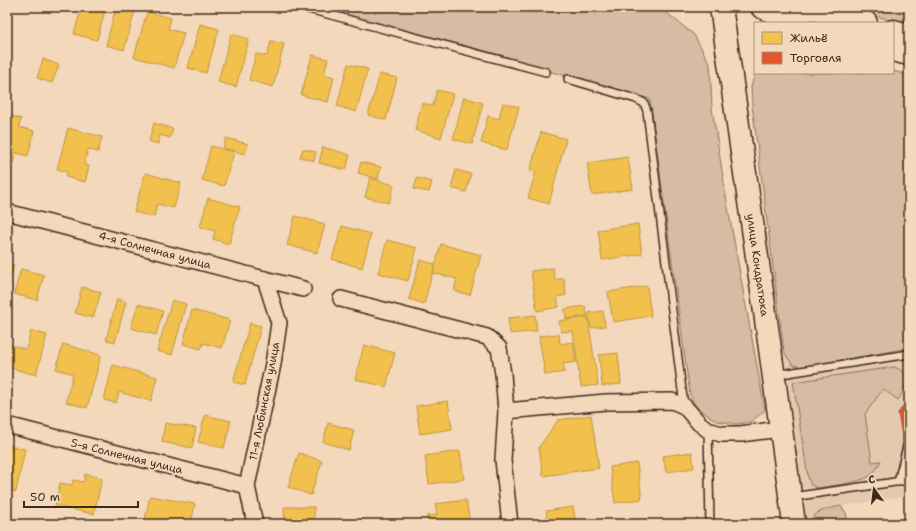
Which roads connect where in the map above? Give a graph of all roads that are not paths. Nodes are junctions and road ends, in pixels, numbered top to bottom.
1 (301, 7) edge
2 (721, 7) edge
3 (762, 7) edge
4 (806, 7) edge
5 (798, 22) edge
6 (862, 22) edge
7 (894, 31) edge
8 (909, 35) edge
9 (894, 50) edge
10 (909, 54) edge
11 (546, 72) dead end
12 (568, 78) dead end
13 (7, 212) edge
14 (265, 279) junction
15 (303, 289) dead end
16 (341, 299) dead end
17 (909, 354) edge
18 (774, 375) junction
19 (684, 406) junction
20 (506, 411) junction
21 (7, 425) edge
22 (781, 429) junction
23 (708, 430) junction
24 (909, 438) edge
25 (909, 480) edge
26 (898, 482) junction
27 (247, 486) junction
28 (790, 497) junction
29 (255, 524) edge
30 (510, 524) edge
31 (710, 524) edge
32 (794, 524) edge

1 - 11 lane
2 - 18 main road, улица Кондратюка
3 - 5 main road
4 - 6 main road
7 - 8 main road
9 - 10 main road
12 - 19 lane
13 - 14 street, 4-я Солнечная улица
14 - 15 street, 4-я Солнечная улица
14 - 27 street, 11-я Любинская улица
16 - 20 street
17 - 18 lane
18 - 22 main road, улица Кондратюка
19 - 20 street
19 - 23 street
20 - 30 street
21 - 27 street, 5-я Солнечная улица
22 - 23 street
22 - 28 main road, улица Кондратюка
23 - 31 lane
24 - 26 lane
25 - 26 lane
26 - 28 lane
27 - 29 street, 11-я Любинская улица
28 - 32 main road, улица Кондратюка

